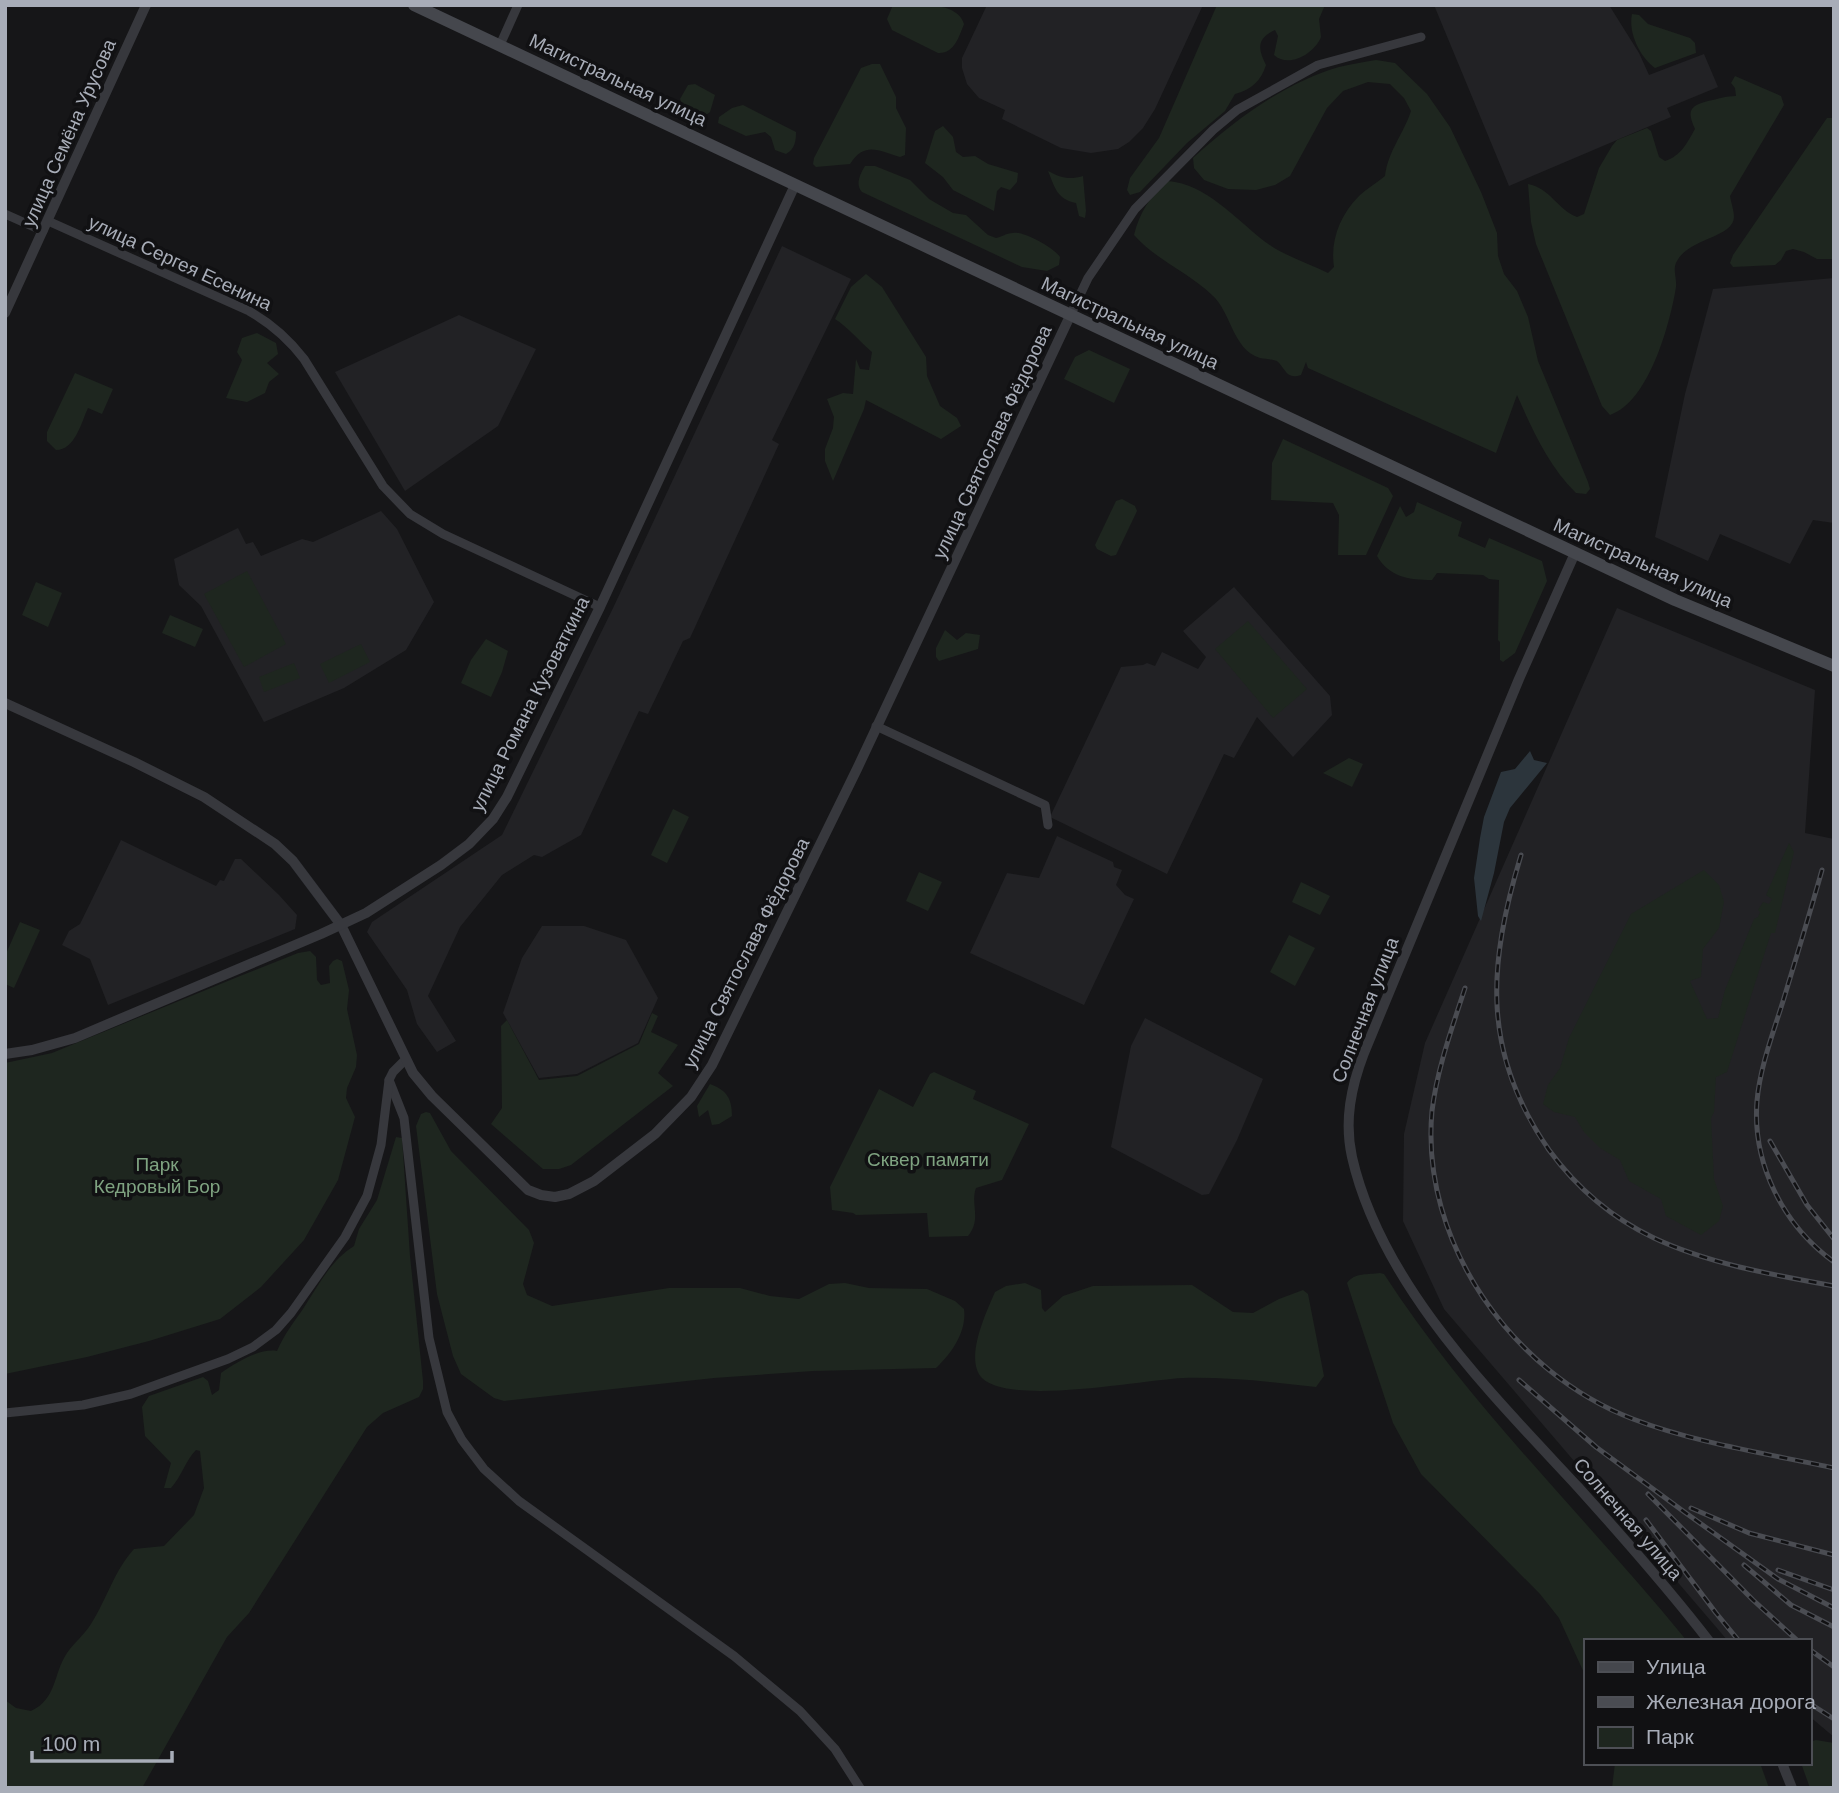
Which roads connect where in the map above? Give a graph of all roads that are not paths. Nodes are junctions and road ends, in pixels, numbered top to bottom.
1 (146, 5) edge
2 (414, 5) edge
3 (518, 5) edge
4 (1421, 37) dead end
5 (500, 46) junction
6 (795, 185) junction
7 (5, 214) edge
8 (46, 226) junction
9 (5, 313) edge
10 (1070, 316) junction
11 (1575, 553) junction
12 (600, 607) junction
13 (1834, 666) edge
14 (5, 703) edge
15 (876, 726) junction
16 (1048, 825) dead end
17 (341, 925) junction
18 (5, 1054) edge
19 (405, 1060) junction
20 (389, 1080) junction
21 (5, 1413) edge
22 (1707, 1639) edge
23 (1784, 1765) edge
24 (860, 1788) edge
25 (1792, 1788) edge

1 - 8 street, улица Семёна Урусова
2 - 5 main road, Магистральная улица
3 - 5 street
4 - 10 street
5 - 6 main road, Магистральная улица
6 - 10 main road, Магистральная улица
6 - 12 street, улица Романа Кузоваткина
7 - 8 street, улица Сергея Есенина
8 - 9 street, улица Семёна Урусова
8 - 12 street, улица Сергея Есенина
10 - 11 main road, Магистральная улица
10 - 15 street, улица Святослава Фёдорова
11 - 13 main road, Магистральная улица
11 - 22 street, Солнечная улица
12 - 17 street, улица Романа Кузоваткина
14 - 17 street, улица Святослава Фёдорова
15 - 16 street
15 - 19 street, улица Святослава Фёдорова
17 - 18 street, улица Романа Кузоваткина
17 - 19 street, улица Святослава Фёдорова
19 - 20 street
20 - 21 street
20 - 24 street
23 - 25 street

